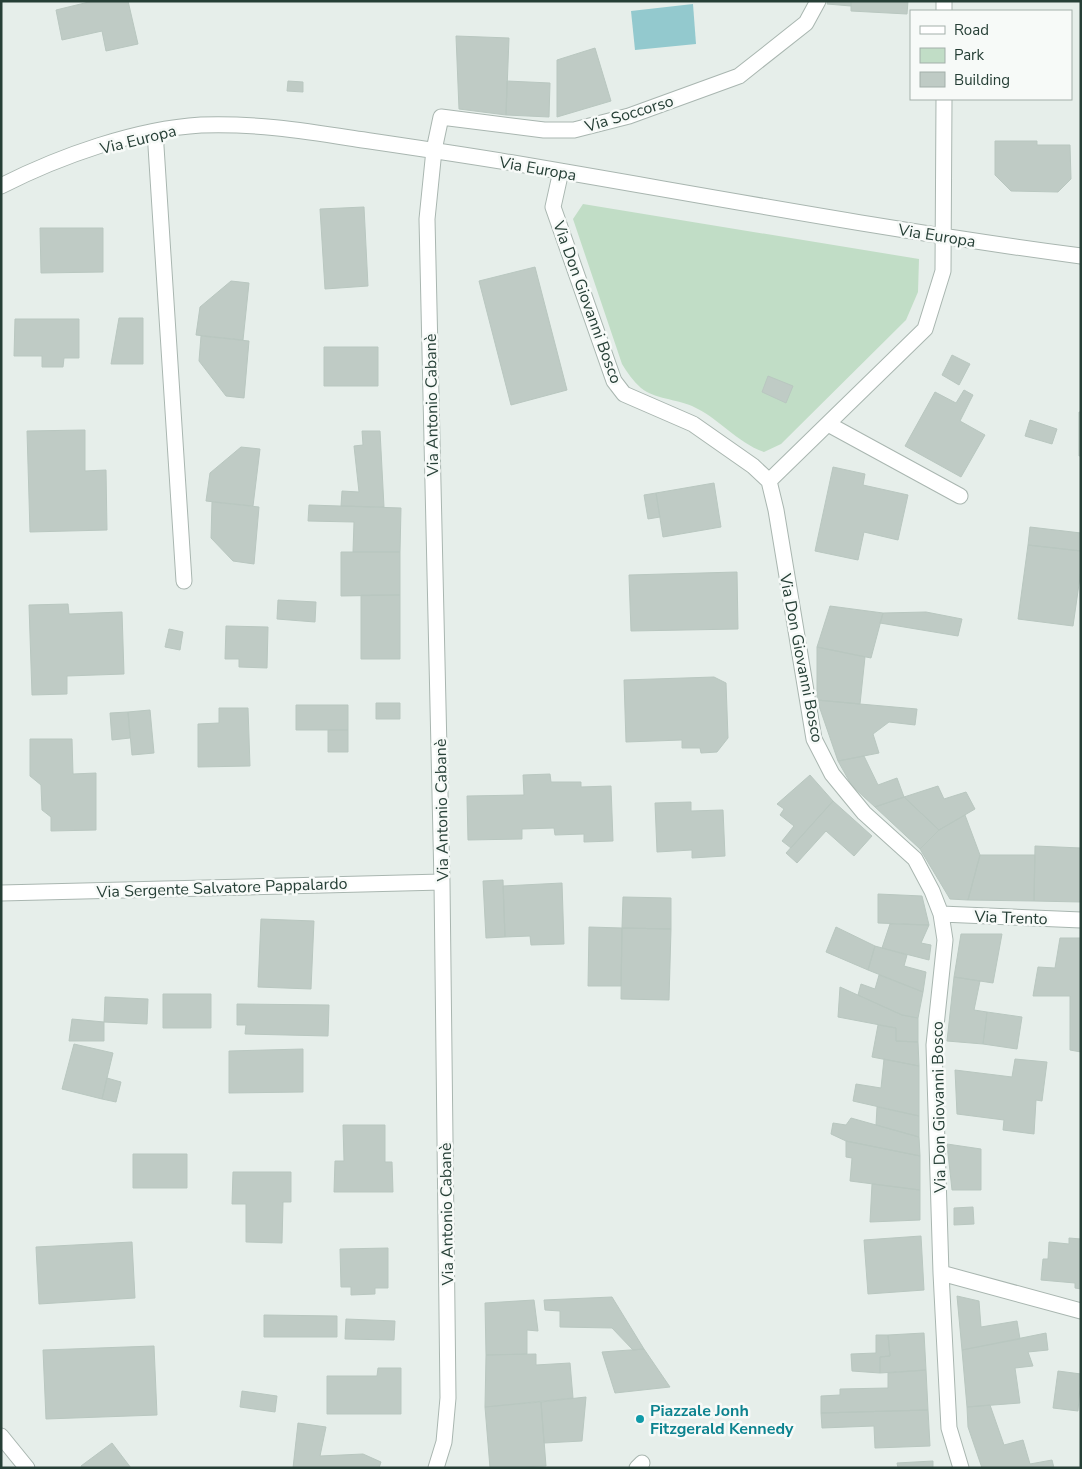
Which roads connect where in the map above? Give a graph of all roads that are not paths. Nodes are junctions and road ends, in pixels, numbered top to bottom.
1 (818, 1) edge
2 (944, 100) edge
3 (155, 131) junction
4 (434, 150) junction
5 (561, 171) junction
6 (1, 186) edge
7 (943, 237) junction
8 (1081, 256) edge
9 (828, 424) junction
10 (769, 481) junction
11 (960, 496) dead end
12 (184, 581) dead end
13 (442, 882) junction
14 (1, 893) edge
15 (941, 914) junction
16 (1081, 920) edge
17 (941, 1273) junction
18 (1081, 1312) edge
19 (1, 1436) edge
20 (27, 1468) edge
21 (436, 1468) edge
22 (960, 1468) edge

1 - 4 street, Via Soccorso
2 - 7 street
3 - 4 street, Via Europa
3 - 6 street, Via Europa
3 - 12 street
4 - 5 street, Via Europa
4 - 13 street, Via Antonio Cabanè
5 - 7 street, Via Europa
5 - 10 street, Via Don Giovanni Bosco
7 - 8 street, Via Europa
7 - 9 street
9 - 10 street
9 - 11 street
10 - 15 street, Via Don Giovanni Bosco
13 - 14 street, Via Sergente Salvatore Pappalardo
13 - 21 street, Via Antonio Cabanè
15 - 16 street, Via Trento
15 - 17 street, Via Don Giovanni Bosco
17 - 18 street
17 - 22 street, Via Don Giovanni Bosco
19 - 20 street

